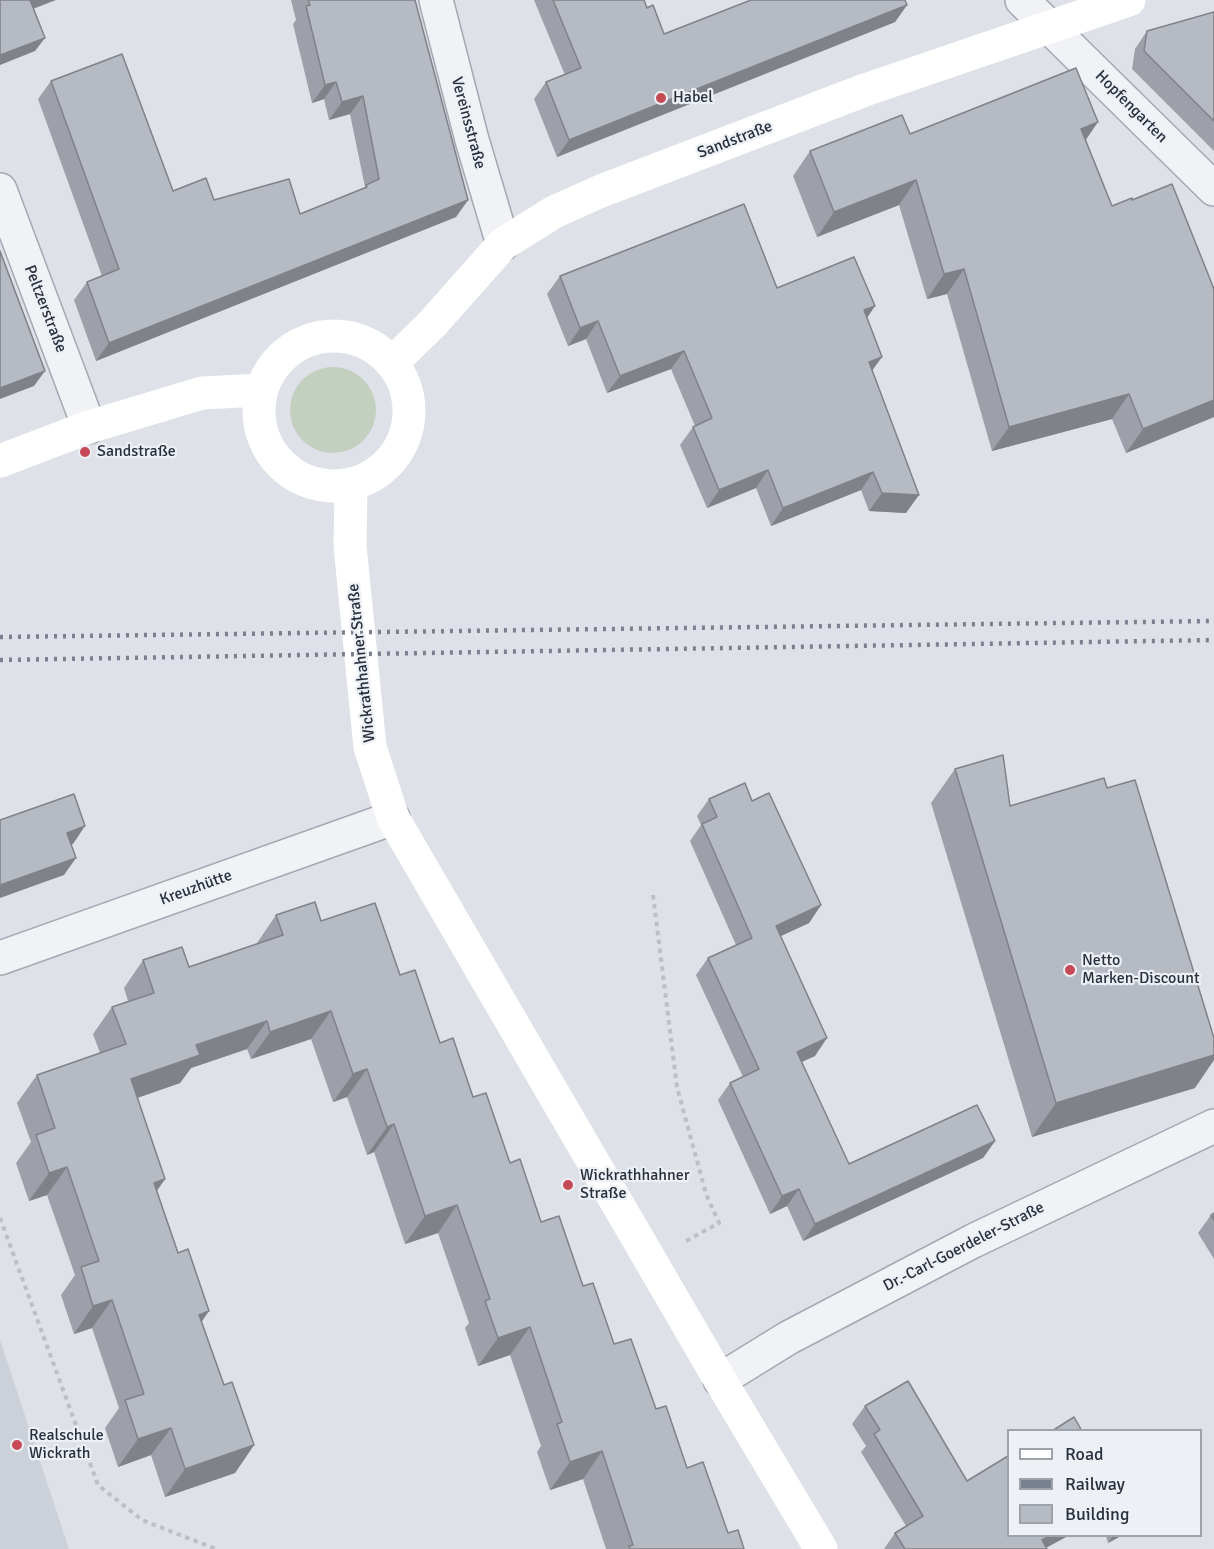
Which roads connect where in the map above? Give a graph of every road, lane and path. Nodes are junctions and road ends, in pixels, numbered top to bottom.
1 (436, 0) edge
2 (1022, 0) edge
3 (1129, 0) edge
4 (1049, 26) junction
5 (1214, 189) edge
6 (0, 190) edge
7 (503, 244) junction
8 (392, 363) junction
9 (261, 390) junction
10 (89, 427) junction
11 (0, 461) edge
12 (351, 486) junction
13 (393, 818) junction
14 (652, 895) dead end
15 (0, 958) edge
16 (1214, 1126) edge
17 (0, 1218) edge
18 (650, 1260) junction
19 (720, 1380) junction
20 (216, 1549) edge
21 (821, 1549) edge

1 - 7 street, Vereinsstraße
2 - 4 street, Hopfengarten
3 - 4 main road, Sandstraße
4 - 5 street, Hopfengarten
4 - 7 main road, Sandstraße
6 - 10 street, Peltzerstraße
7 - 8 main road, Sandstraße
8 - 9 main road
8 - 12 main road
9 - 10 main road
9 - 12 main road
10 - 11 main road
12 - 13 main road, Wickrathhahner Straße
13 - 15 street, Kreuzhütte
13 - 18 main road, Wickrathhahner Straße
14 - 18 path
16 - 19 street, Dr.-Carl-Goerdeler-Straße
17 - 20 path
18 - 19 main road, Wickrathhahner Straße
19 - 21 main road, Wickrathhahner Straße

